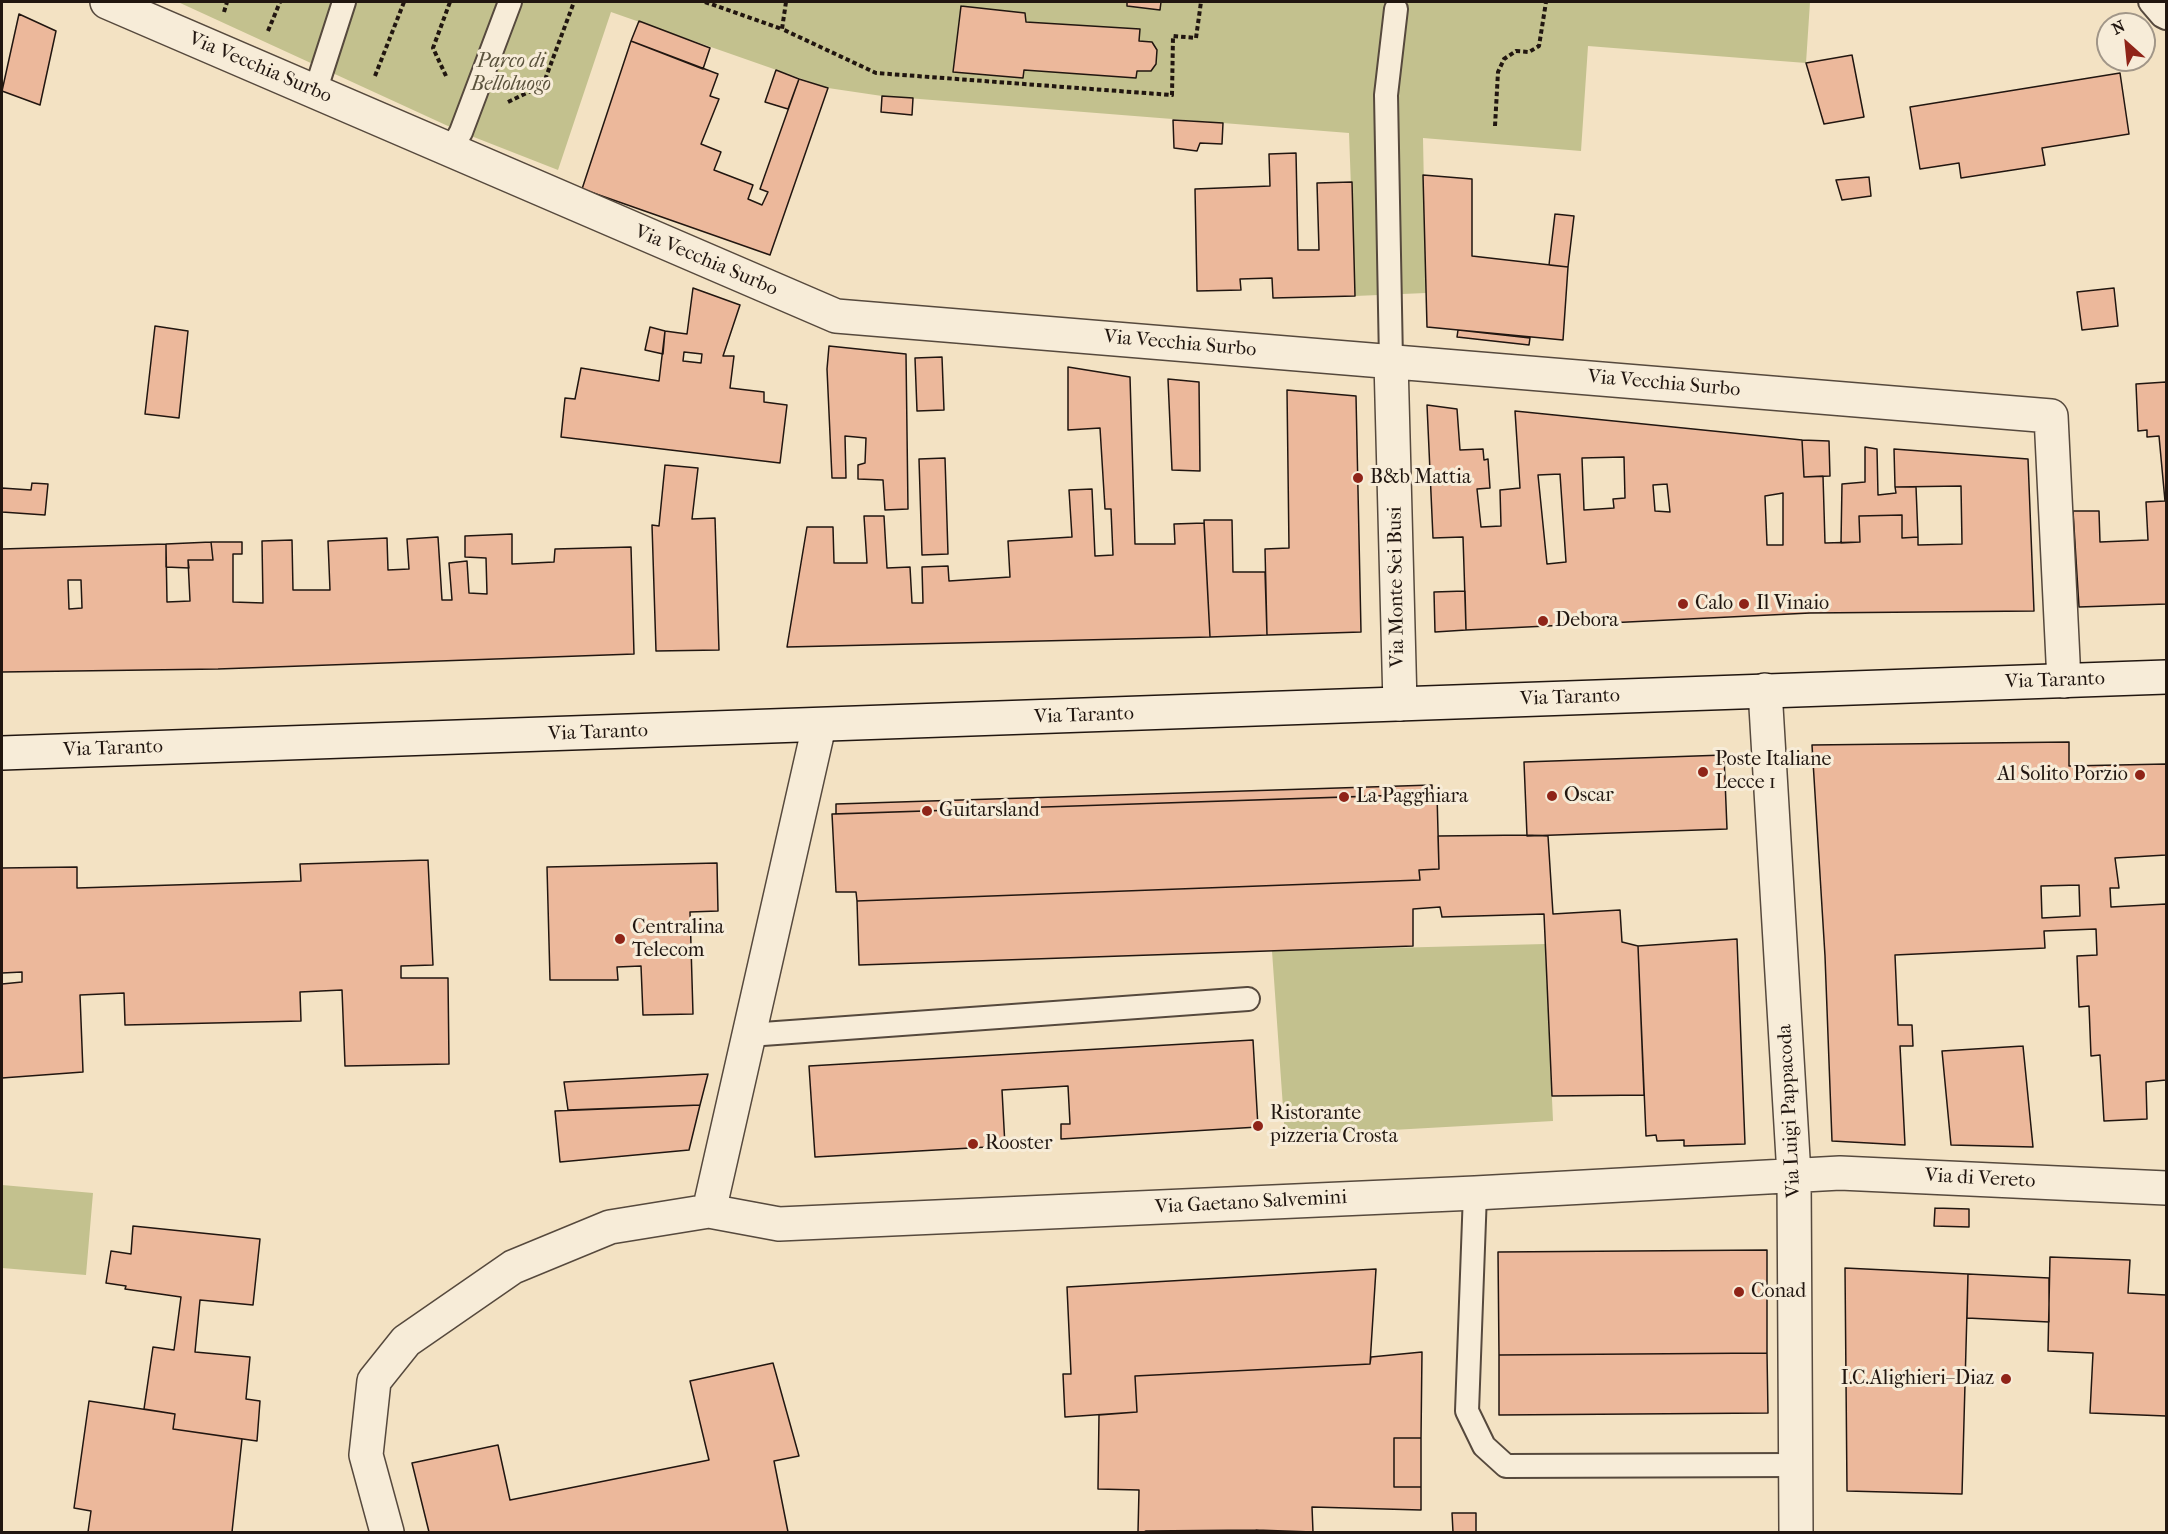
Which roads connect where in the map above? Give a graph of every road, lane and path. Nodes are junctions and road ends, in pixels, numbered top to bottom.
1 (107, 2) edge
2 (344, 2) edge
3 (510, 2) edge
4 (705, 2) edge
5 (786, 2) edge
6 (1201, 2) edge
7 (1546, 2) edge
8 (2150, 2) edge
9 (1396, 9) dead end
10 (2166, 18) edge
11 (782, 29) junction
12 (315, 92) junction
13 (1496, 126) dead end
14 (450, 151) junction
15 (1391, 361) junction
16 (2166, 677) edge
17 (2064, 681) junction
18 (1765, 690) junction
19 (1400, 704) junction
20 (819, 726) junction
21 (2, 753) edge
22 (1248, 999) dead end
23 (749, 1035) junction
24 (1794, 1175) junction
25 (2166, 1188) edge
26 (1475, 1193) junction
27 (709, 1211) junction
28 (1795, 1465) junction
29 (387, 1533) edge
30 (1796, 1533) edge

1 - 12 street, Via Vecchia Surbo
2 - 12 lane
3 - 14 lane
4 - 11 path
5 - 11 path
6 - 11 path
7 - 13 path
8 - 10 lane
9 - 15 lane
12 - 14 street, Via Vecchia Surbo
14 - 15 street, Via Vecchia Surbo
15 - 17 street, Via Vecchia Surbo
15 - 19 street, Via Monte Sei Busi
16 - 17 street, Via Taranto
17 - 18 street, Via Taranto
18 - 19 street, Via Taranto
18 - 24 street, Via Luigi Pappacoda
19 - 20 street, Via Taranto
20 - 21 street, Via Taranto
20 - 23 street
22 - 23 lane
23 - 27 street
24 - 25 street, Via di Vereto
24 - 26 street, Via Gaetano Salvemini
24 - 28 street, Via Luigi Pappacoda
26 - 27 street, Via Gaetano Salvemini
26 - 28 lane
27 - 29 street, Via Gaetano Salvemini
28 - 30 street, Via Luigi Pappacoda

